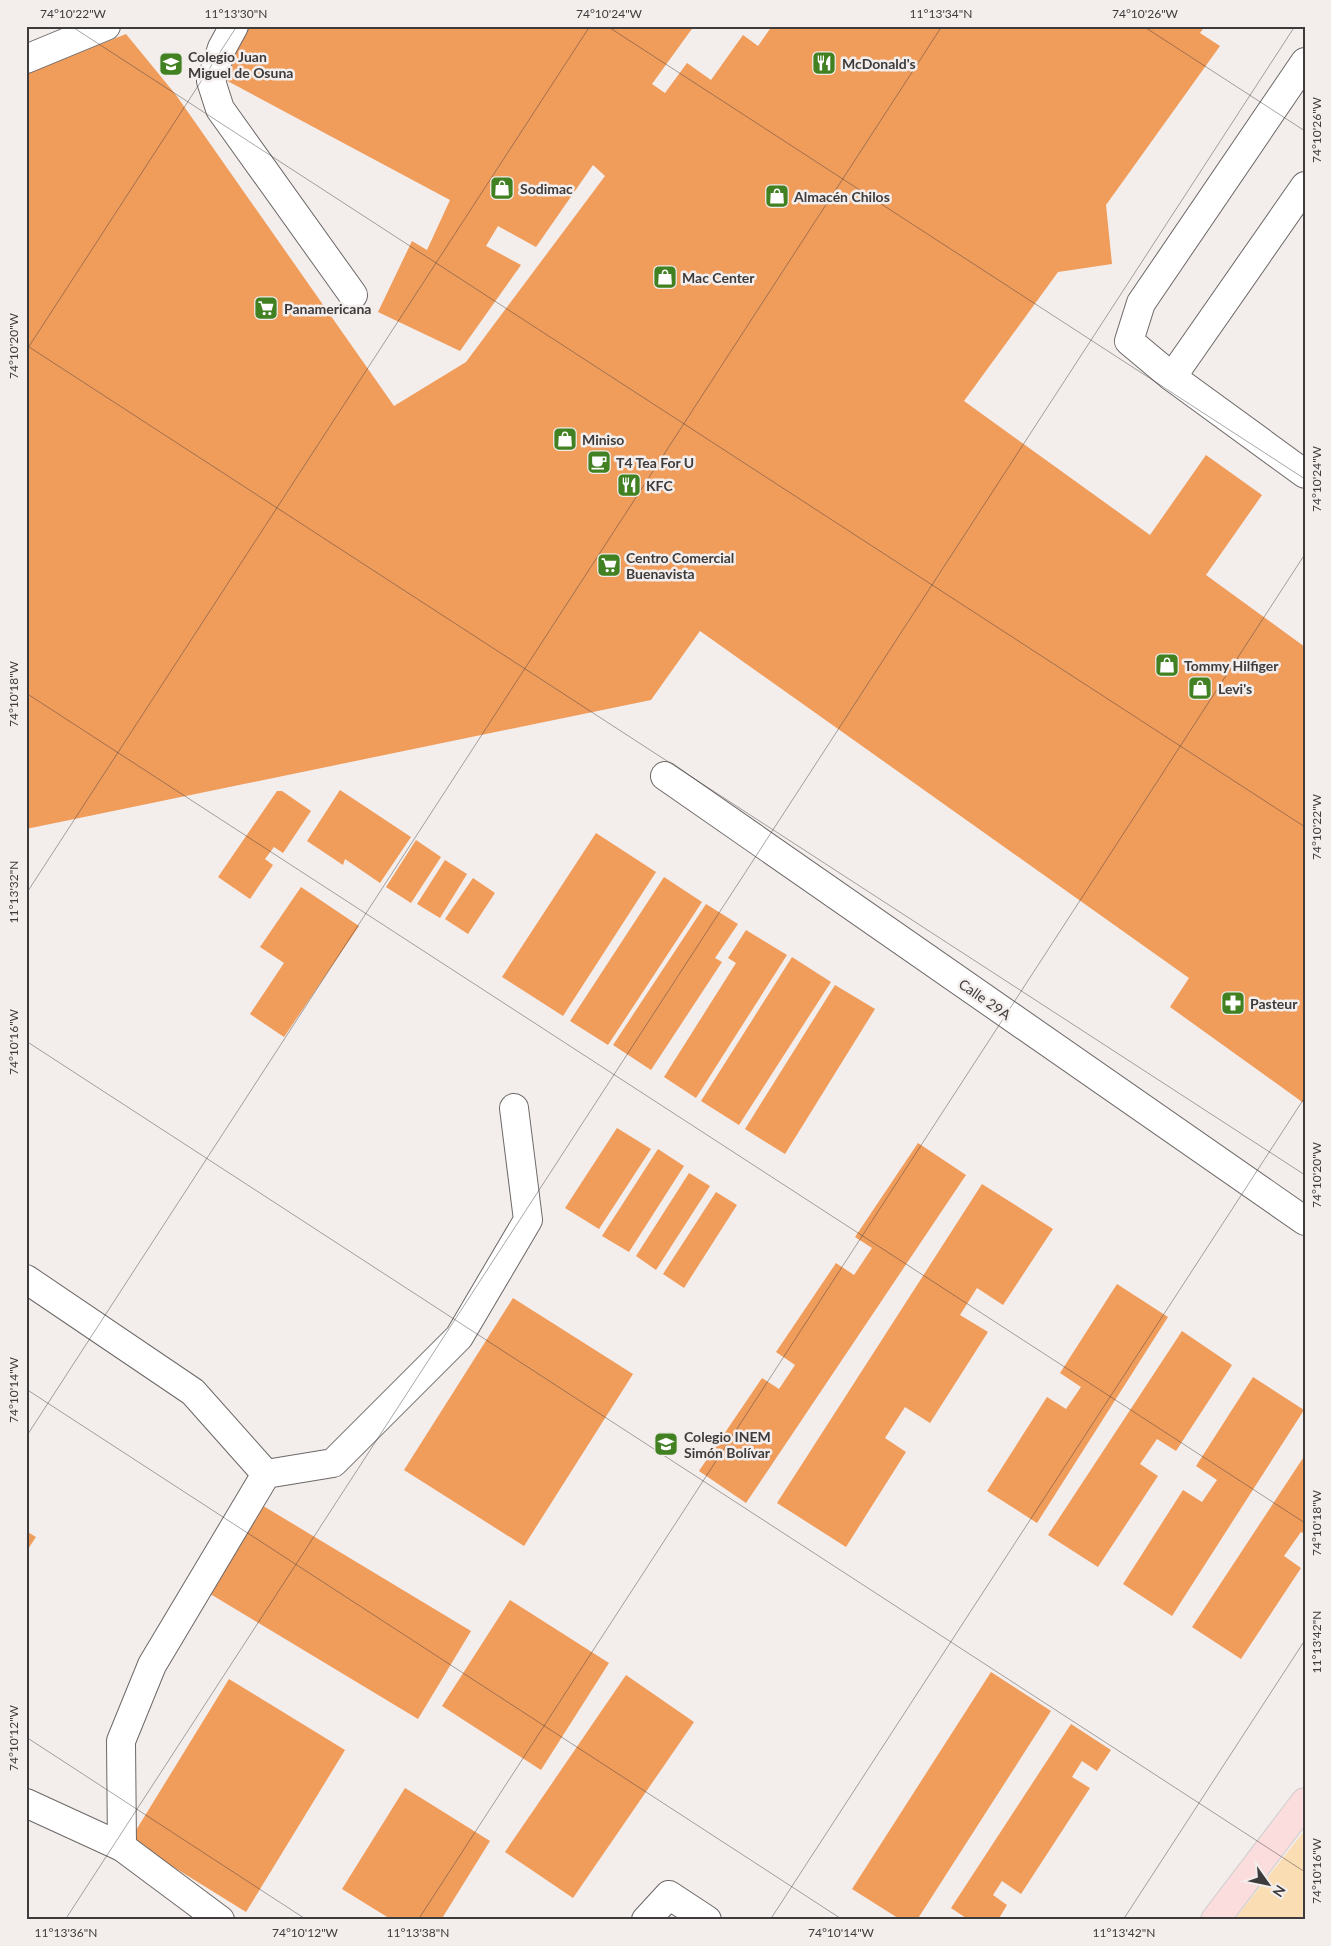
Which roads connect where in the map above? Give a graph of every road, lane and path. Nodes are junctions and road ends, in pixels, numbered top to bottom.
1 (106, 26) edge
2 (234, 26) edge
3 (26, 59) edge
4 (1305, 62) edge
5 (1305, 186) edge
6 (353, 295) dead end
7 (1172, 377) junction
8 (1305, 474) edge
9 (665, 776) dead end
10 (514, 1108) dead end
11 (1305, 1222) edge
12 (26, 1279) edge
13 (266, 1474) junction
14 (1305, 1802) edge
15 (26, 1803) edge
16 (122, 1847) junction
17 (220, 1920) edge
18 (646, 1920) edge
19 (707, 1920) edge
20 (1215, 1920) edge

1 - 3 street
2 - 6 street
4 - 7 street
5 - 7 street
7 - 8 street
9 - 11 street, Calle 29A
10 - 13 street
12 - 13 street
13 - 16 street
14 - 20 main road
15 - 16 street
16 - 17 street
18 - 19 street

